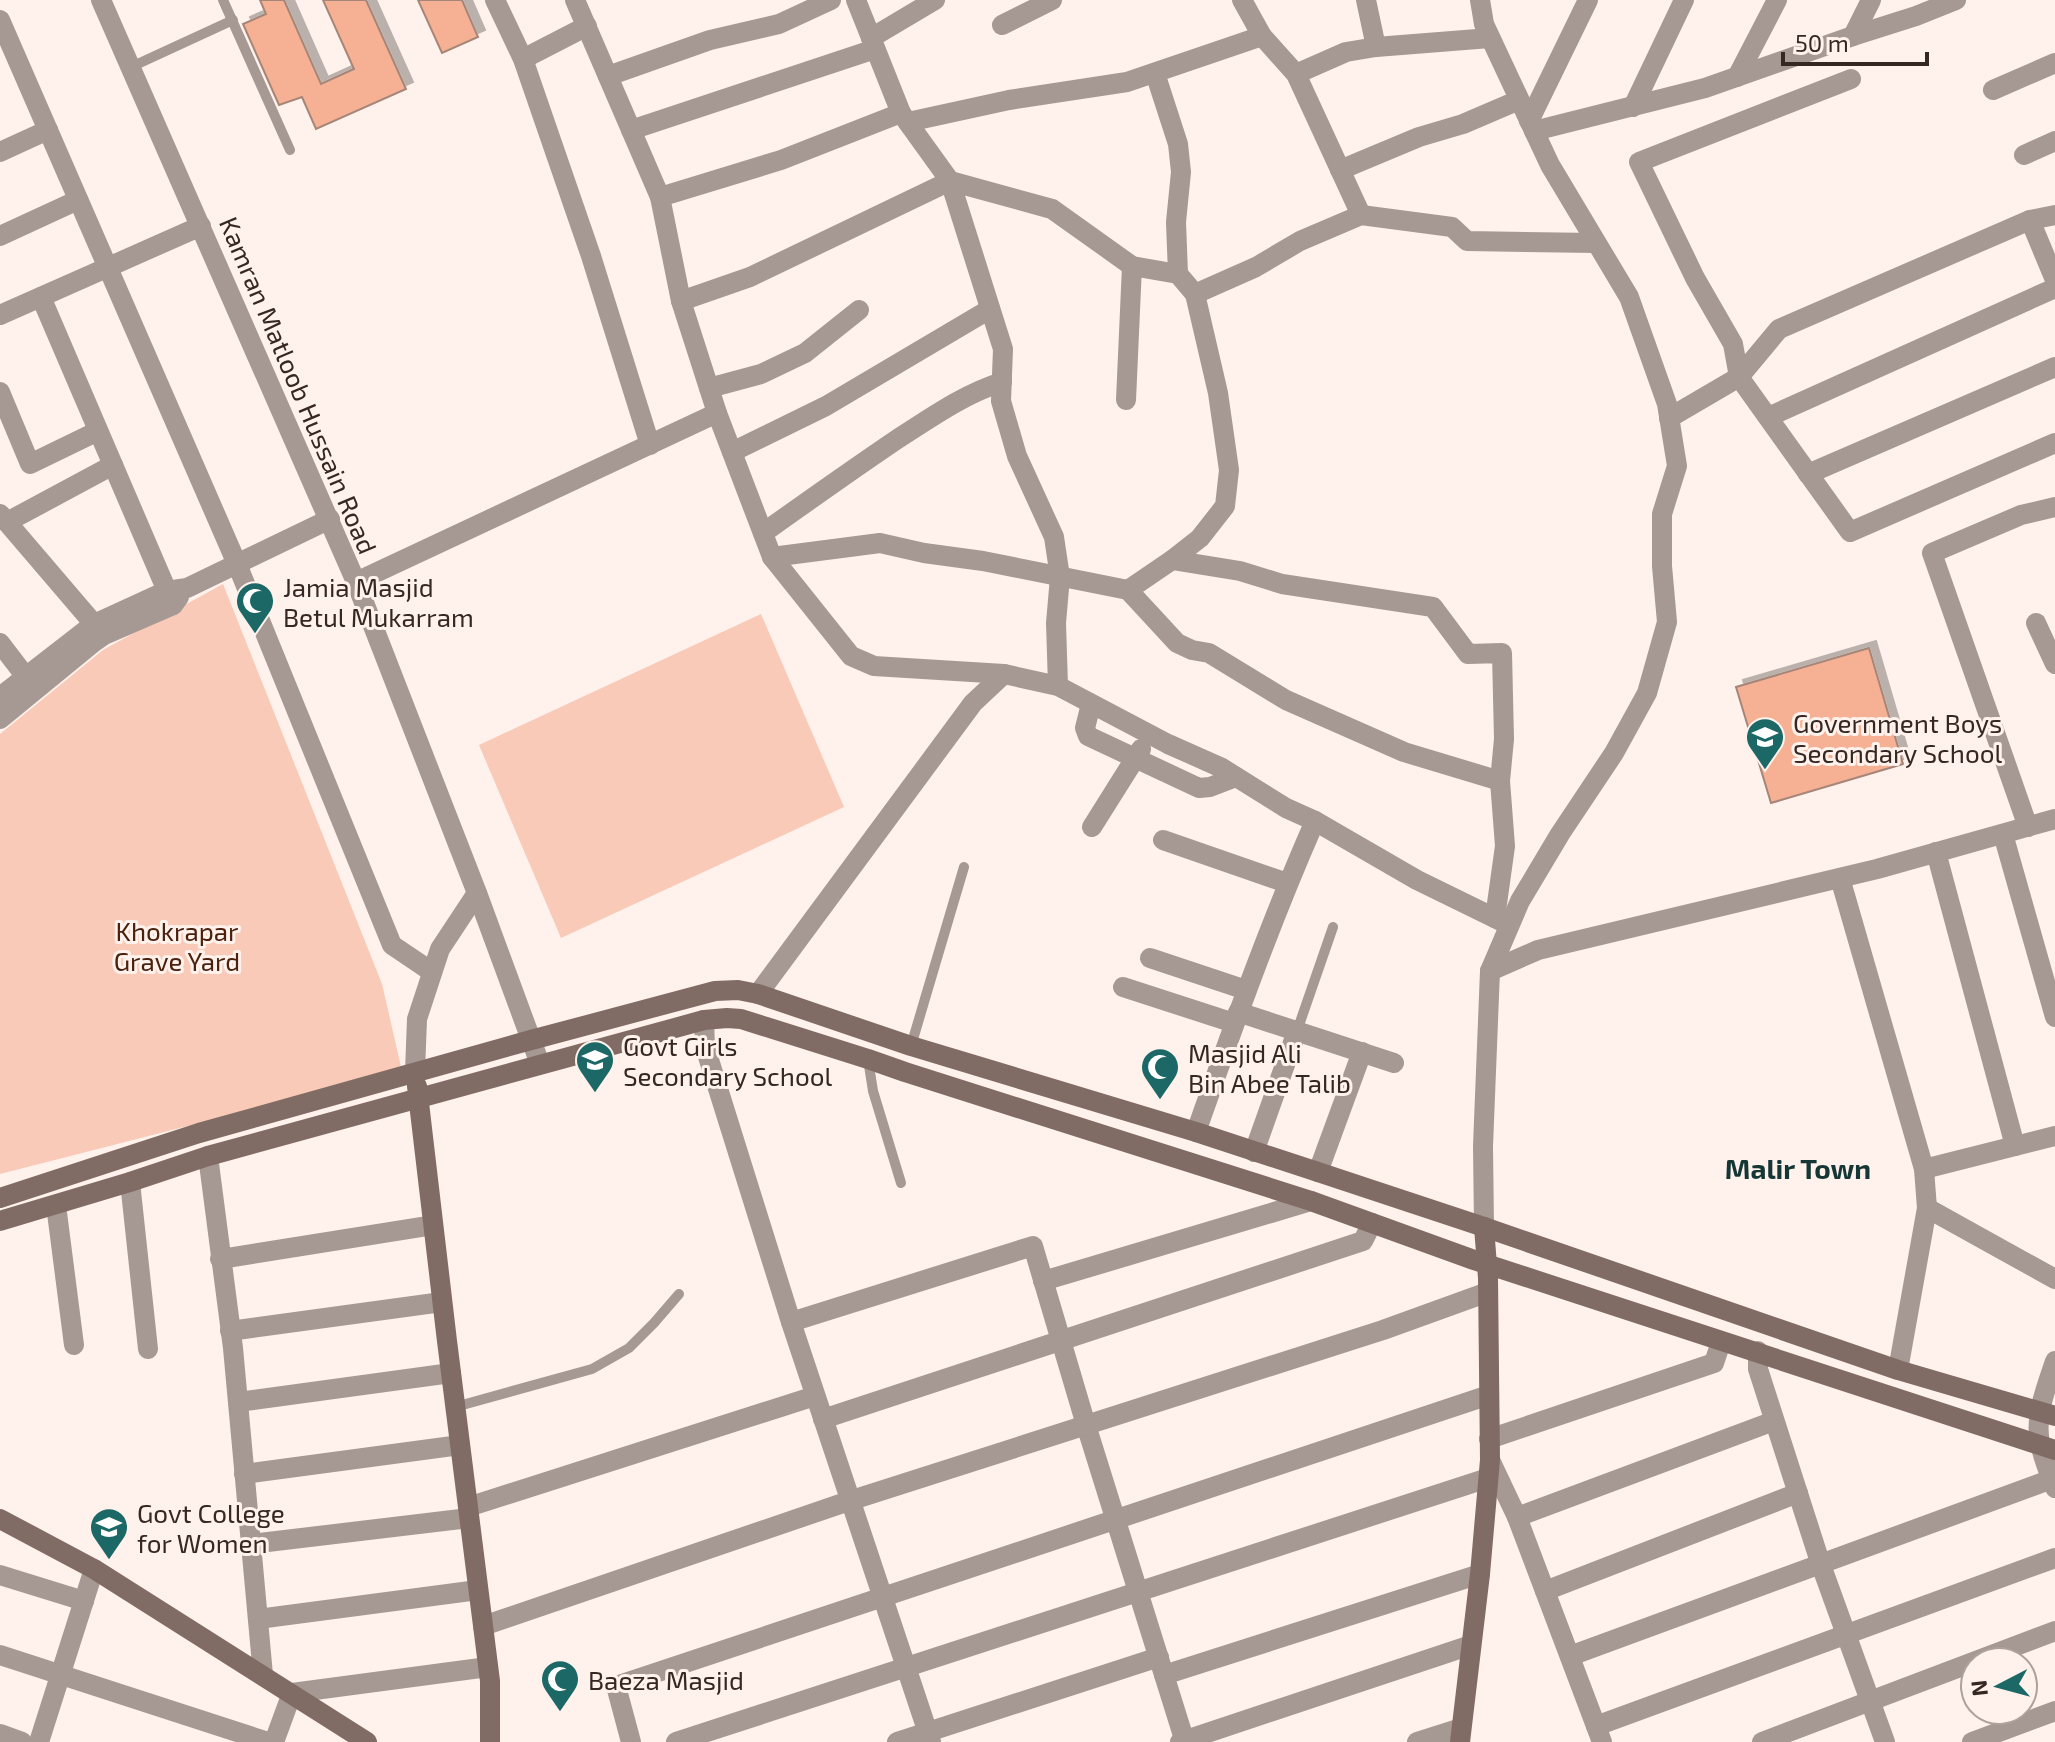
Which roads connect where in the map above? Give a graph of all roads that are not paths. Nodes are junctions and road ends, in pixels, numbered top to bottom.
1 (101, 0) edge
2 (223, 0) edge
3 (495, 0) edge
4 (575, 0) edge
5 (831, 0) edge
6 (856, 0) edge
7 (935, 0) edge
8 (1052, 0) edge
9 (1242, 0) edge
10 (1366, 0) edge
11 (1480, 0) edge
12 (1496, 0) edge
13 (1588, 0) edge
14 (1684, 0) edge
15 (1871, 0) edge
16 (1956, 0) edge
17 (1775, 1) edge
18 (0, 20) edge
19 (233, 20) junction
20 (1002, 25) dead end
21 (587, 26) junction
22 (1487, 31) junction
23 (1262, 36) junction
24 (1853, 36) junction
25 (873, 44) junction
26 (1376, 47) junction
27 (523, 59) junction
28 (2055, 63) edge
29 (19, 64) junction
30 (131, 67) junction
31 (0, 73) edge
32 (1155, 73) junction
33 (1296, 74) junction
34 (608, 76) junction
35 (1737, 77) junction
36 (1851, 79) dead end
37 (1993, 90) dead end
38 (1519, 100) junction
39 (1633, 107) junction
40 (904, 117) junction
41 (1532, 126) junction
42 (48, 130) junction
43 (631, 130) junction
44 (2055, 141) edge
45 (290, 150) dead end
46 (0, 152) edge
47 (2024, 155) dead end
48 (1340, 170) junction
49 (950, 181) junction
50 (660, 197) junction
51 (78, 200) junction
52 (1361, 215) junction
53 (2055, 215) edge
54 (2030, 220) junction
55 (201, 226) junction
56 (0, 236) edge
57 (1596, 243) junction
58 (1132, 266) junction
59 (108, 267) junction
60 (1178, 274) junction
61 (2055, 280) edge
62 (2055, 288) edge
63 (1195, 294) junction
64 (41, 297) junction
65 (681, 301) junction
66 (990, 309) junction
67 (859, 310) dead end
68 (0, 315) edge
69 (2055, 367) edge
70 (1739, 377) junction
71 (1002, 382) junction
72 (709, 388) junction
73 (0, 392) edge
74 (1126, 400) dead end
75 (717, 413) junction
76 (1768, 417) junction
77 (1669, 418) junction
78 (98, 431) junction
79 (2055, 443) edge
80 (650, 445) junction
81 (732, 452) junction
82 (113, 465) junction
83 (1808, 474) junction
84 (2055, 507) edge
85 (4, 518) edge
86 (330, 519) junction
87 (763, 533) junction
88 (772, 557) junction
89 (1172, 560) junction
90 (237, 564) junction
91 (1060, 577) junction
92 (356, 582) junction
93 (1128, 590) junction
94 (175, 595) junction
95 (2036, 623) dead end
96 (94, 624) junction
97 (0, 643) edge
98 (2055, 664) edge
99 (1004, 674) junction
100 (26, 677) junction
101 (1058, 686) junction
102 (0, 697) edge
103 (1091, 704) junction
104 (0, 719) edge
105 (1149, 734) junction
106 (1135, 758) junction
107 (1236, 777) junction
108 (1500, 781) junction
109 (2055, 819) edge
110 (1315, 821) junction
111 (1092, 827) dead end
112 (2028, 827) junction
113 (2003, 834) junction
114 (1163, 840) dead end
115 (1936, 852) junction
116 (964, 867) dead end
117 (1840, 878) junction
118 (1287, 883) junction
119 (477, 893) junction
120 (1502, 922) junction
121 (1333, 927) dead end
122 (1150, 958) dead end
123 (1490, 971) junction
124 (432, 972) junction
125 (1123, 987) dead end
126 (1246, 990) junction
127 (758, 994) junction
128 (1236, 1017) junction
129 (2055, 1017) edge
130 (704, 1020) junction
131 (1297, 1031) junction
132 (531, 1040) junction
133 (911, 1046) junction
134 (1362, 1052) junction
135 (868, 1059) junction
136 (1394, 1063) dead end
137 (540, 1064) junction
138 (985, 1068) junction
139 (415, 1072) junction
140 (978, 1095) junction
141 (419, 1098) junction
142 (1196, 1132) junction
143 (2055, 1136) edge
144 (2015, 1146) junction
145 (1254, 1152) junction
146 (208, 1156) junction
147 (1924, 1169) junction
148 (1318, 1172) junction
149 (130, 1182) junction
150 (901, 1183) dead end
151 (0, 1198) edge
152 (1311, 1201) junction
153 (56, 1205) junction
154 (1927, 1208) junction
155 (0, 1221) edge
156 (1372, 1223) junction
157 (433, 1225) junction
158 (1484, 1227) junction
159 (220, 1259) junction
160 (1486, 1263) junction
161 (2055, 1279) edge
162 (1043, 1281) junction
163 (1488, 1292) junction
164 (679, 1294) dead end
165 (442, 1302) junction
166 (791, 1322) junction
167 (230, 1331) junction
168 (1061, 1341) junction
169 (1721, 1342) junction
170 (74, 1345) dead end
171 (148, 1349) dead end
172 (1758, 1351) junction
173 (2055, 1361) edge
174 (1898, 1370) junction
175 (451, 1373) junction
176 (1489, 1395) junction
177 (815, 1396) junction
178 (238, 1402) junction
179 (455, 1407) junction
180 (2047, 1413) edge
181 (823, 1419) junction
182 (1774, 1421) junction
183 (1086, 1425) junction
184 (460, 1445) junction
185 (2047, 1447) edge
186 (1489, 1459) junction
187 (244, 1474) junction
188 (2053, 1484) edge
189 (1798, 1493) junction
190 (849, 1501) junction
191 (468, 1512) junction
192 (1517, 1517) junction
193 (0, 1519) edge
194 (1115, 1520) junction
195 (251, 1544) junction
196 (2055, 1558) edge
197 (1821, 1565) junction
198 (94, 1569) junction
199 (1480, 1574) junction
200 (0, 1575) edge
201 (478, 1590) junction
202 (1545, 1591) junction
203 (1138, 1592) junction
204 (882, 1598) junction
205 (84, 1601) junction
206 (258, 1619) junction
207 (483, 1626) junction
208 (2055, 1631) edge
209 (1846, 1634) junction
210 (1471, 1645) junction
211 (0, 1655) edge
212 (1570, 1656) junction
213 (1162, 1666) junction
214 (488, 1667) junction
215 (905, 1667) junction
216 (61, 1674) junction
217 (263, 1675) junction
218 (292, 1693) junction
219 (1870, 1701) junction
220 (2055, 1711) edge
221 (0, 1734) edge
222 (1599, 1734) edge
223 (1460, 1735) edge
224 (929, 1737) edge
225 (1183, 1741) edge
226 (22, 1742) edge
227 (39, 1742) edge
228 (271, 1742) edge
229 (367, 1742) edge
230 (490, 1742) edge
231 (631, 1742) edge
232 (676, 1742) edge
233 (897, 1742) edge
234 (1417, 1742) edge
235 (1762, 1742) edge
236 (1885, 1742) edge
237 (1972, 1742) edge

1 - 30 street, Kamran Matloob Hussain Road
2 - 19 lane
3 - 27 street
4 - 21 street
5 - 34 street
6 - 25 street
7 - 25 street
8 - 20 street
9 - 23 street
10 - 26 street
11 - 22 street
12 - 22 street
13 - 41 street
14 - 39 street
15 - 24 street
16 - 24 street
17 - 35 street
18 - 29 street
19 - 30 lane
19 - 45 lane
21 - 27 street
21 - 34 street
22 - 26 street
22 - 38 street
23 - 32 street
23 - 33 street
24 - 35 street
25 - 40 street
25 - 43 street
26 - 33 street
27 - 80 street
28 - 37 street
29 - 31 street
29 - 42 street
30 - 55 street, Kamran Matloob Hussain Road
32 - 40 street
32 - 60 street
33 - 48 street
34 - 43 street
35 - 39 street
36 - 70 street
38 - 41 street
38 - 48 street
39 - 41 street
40 - 49 street
40 - 50 street
41 - 57 street
42 - 46 street
42 - 51 street
43 - 50 street
44 - 47 street
48 - 52 street
49 - 58 street
49 - 65 street
49 - 66 street
50 - 65 street
51 - 56 street
51 - 59 street
52 - 57 street
52 - 63 street
53 - 54 street
54 - 61 street
54 - 70 street
55 - 59 street
55 - 86 street, Kamran Matloob Hussain Road
57 - 77 street
58 - 60 street
58 - 74 street
59 - 64 street
59 - 90 street
60 - 63 street
62 - 76 street
63 - 89 street
64 - 68 street
64 - 78 street
65 - 72 street
66 - 71 street
66 - 81 street
67 - 72 street
69 - 83 street
70 - 76 street
70 - 77 street
71 - 87 street
71 - 91 street
72 - 75 street
73 - 78 street
75 - 80 street
75 - 81 street
76 - 83 street
77 - 120 street
78 - 82 street
79 - 83 street
80 - 92 street
81 - 87 street
82 - 85 street
82 - 94 street
84 - 112 street
85 - 96 street
86 - 90 street
86 - 92 street, Kamran Matloob Hussain Road
87 - 88 street
88 - 91 street
88 - 99 street
89 - 93 street
89 - 108 street
90 - 94 street
90 - 124 street
91 - 93 street
91 - 101 street
92 - 119 street, Kamran Matloob Hussain Road
93 - 108 street
94 - 96 street
94 - 104 street
95 - 98 street
96 - 100 street
97 - 100 street
99 - 101 street
99 - 127 street
100 - 102 street
101 - 103 street
103 - 105 street
103 - 106 street
105 - 106 street
105 - 107 street
106 - 107 street
106 - 111 street
107 - 110 street
108 - 120 street
109 - 112 street
110 - 118 street
110 - 120 street
112 - 113 street
113 - 115 street
113 - 129 street
114 - 118 street
115 - 117 street
115 - 144 street
116 - 133 lane
117 - 123 street
117 - 147 street
118 - 126 street
119 - 124 street
119 - 132 street, Kamran Matloob Hussain Road
120 - 123 street
121 - 131 lane
122 - 126 street
123 - 158 street
124 - 139 street
125 - 128 street
126 - 128 street
127 - 132 main road
127 - 133 main road
128 - 131 street
128 - 142 street
130 - 135 main road
130 - 137 main road
130 - 166 street
131 - 134 street
131 - 145 street
132 - 137 street, Kamran Matloob Hussain Road
132 - 139 main road
133 - 138 main road
134 - 136 street
134 - 148 street
135 - 140 main road
135 - 150 lane
137 - 141 main road
138 - 140 main road
138 - 142 main road
139 - 141 main road
139 - 151 main road
140 - 152 main road
141 - 146 main road
141 - 157 main road
142 - 145 main road
143 - 144 street
144 - 147 street
145 - 148 main road
146 - 149 main road
146 - 159 street
147 - 154 street
148 - 158 main road
149 - 153 main road
149 - 171 street
152 - 156 main road
152 - 162 street
153 - 155 main road
153 - 170 street
154 - 161 street
154 - 174 street
156 - 160 main road
156 - 168 street
157 - 159 street
157 - 165 main road
158 - 160 main road
158 - 174 main road
159 - 167 street
160 - 163 main road
160 - 169 main road
162 - 166 street
162 - 168 street
163 - 176 main road
163 - 183 street
164 - 179 lane
165 - 167 street
165 - 175 main road
166 - 177 street
167 - 178 street
168 - 181 street
168 - 183 street
169 - 172 main road
169 - 186 street
172 - 182 street
172 - 185 main road
173 - 180 street
174 - 180 main road
175 - 178 street
175 - 179 main road
176 - 186 main road
176 - 194 street
177 - 181 street
177 - 191 street
178 - 187 street
179 - 184 main road
180 - 185 street
181 - 190 street
182 - 189 street
182 - 192 street
183 - 190 street
183 - 194 street
184 - 187 street
184 - 191 main road
185 - 188 street
186 - 192 street
186 - 199 main road
186 - 203 street
187 - 195 street
188 - 197 street
189 - 197 street
189 - 202 street
190 - 204 street
190 - 207 street
191 - 195 street
191 - 201 main road
192 - 202 street
193 - 198 main road
194 - 203 street
194 - 204 street
195 - 206 street
196 - 209 street
197 - 209 street
197 - 212 street
198 - 205 street
198 - 217 main road
199 - 210 main road
199 - 213 street
200 - 205 street
201 - 206 street
201 - 207 main road
202 - 212 street
203 - 213 street
203 - 215 street
204 - 215 street
204 - 231 street
205 - 216 street
206 - 217 street
207 - 214 main road
208 - 219 street
209 - 219 street
209 - 222 street
210 - 223 main road
210 - 225 street
211 - 216 street
212 - 222 street
213 - 224 street
213 - 225 street
214 - 218 street
214 - 230 main road
215 - 224 street
215 - 232 street
216 - 227 street
216 - 228 street
217 - 218 main road
218 - 228 street
218 - 229 main road
219 - 235 street
219 - 236 street
220 - 237 street
221 - 226 street
223 - 234 street
224 - 233 street

